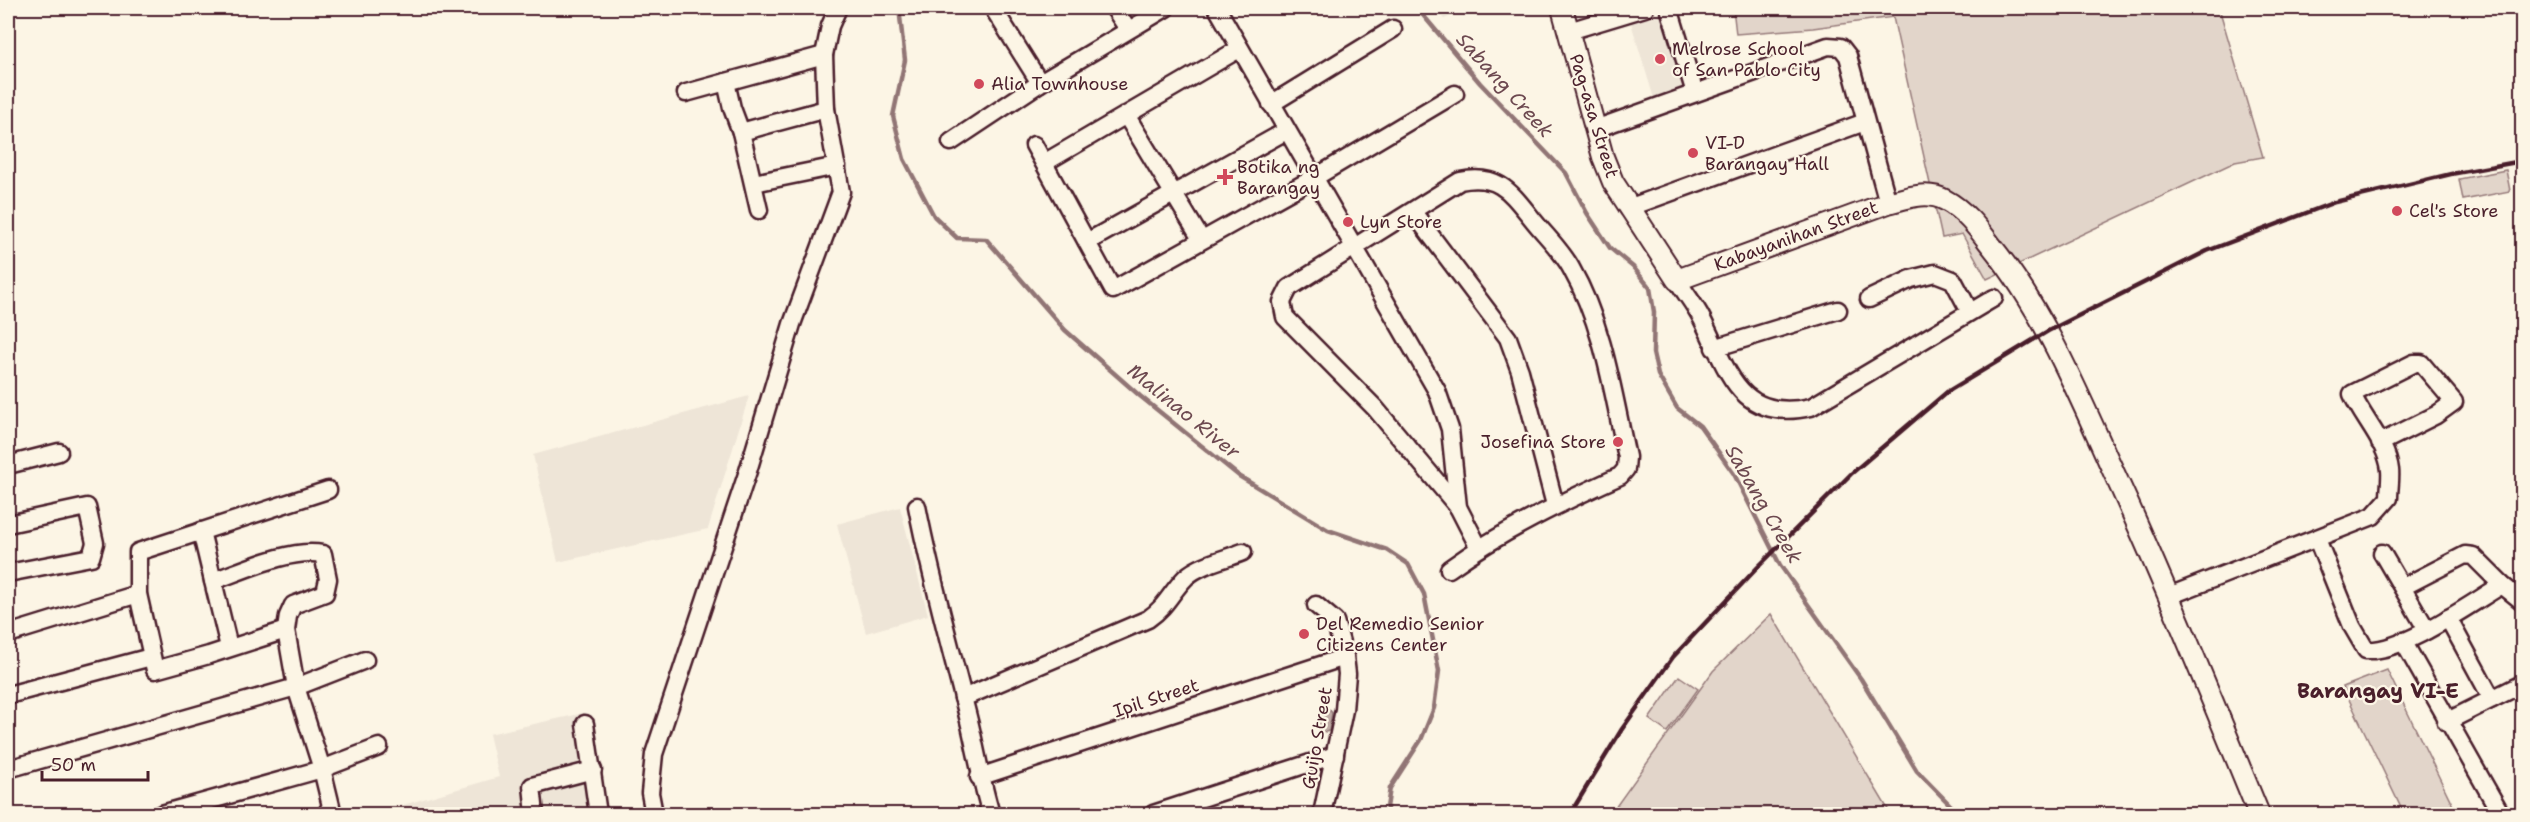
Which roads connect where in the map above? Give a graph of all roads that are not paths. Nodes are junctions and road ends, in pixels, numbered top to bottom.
1 (838, 8) edge
2 (993, 8) edge
3 (1114, 8) edge
4 (1166, 8) edge
5 (1217, 8) edge
6 (1562, 8) edge
7 (1645, 8) edge
8 (1669, 8) edge
9 (1128, 29) junction
10 (1393, 29) dead end
11 (1569, 32) junction
12 (1239, 49) junction
13 (824, 56) junction
14 (726, 82) junction
15 (1040, 83) junction
16 (686, 93) dead end
17 (1695, 93) junction
18 (1455, 94) dead end
19 (1271, 104) junction
20 (826, 109) junction
21 (1126, 115) junction
22 (1865, 122) junction
23 (1595, 129) junction
24 (1286, 131) junction
25 (741, 132) junction
26 (951, 142) dead end
27 (1034, 145) dead end
28 (1044, 163) junction
29 (837, 166) junction
30 (1314, 178) junction
31 (754, 183) junction
32 (1174, 192) junction
33 (1888, 203) junction
34 (1628, 208) junction
35 (759, 210) dead end
36 (1413, 212) junction
37 (1201, 239) junction
38 (1087, 242) junction
39 (1356, 247) junction
40 (1677, 280) junction
41 (1994, 298) dead end
42 (1869, 299) dead end
43 (1838, 310) dead end
44 (1969, 310) junction
45 (1714, 348) junction
46 (2380, 443) junction
47 (59, 452) dead end
48 (8, 465) edge
49 (328, 490) dead end
50 (1555, 505) junction
51 (917, 506) dead end
52 (1458, 507) junction
53 (8, 524) edge
54 (201, 531) junction
55 (2317, 539) junction
56 (1479, 548) junction
57 (1243, 552) dead end
58 (2382, 553) dead end
59 (1449, 569) dead end
60 (8, 573) edge
61 (213, 581) junction
62 (2502, 585) junction
63 (2403, 587) junction
64 (138, 594) junction
65 (2169, 596) junction
66 (2523, 601) edge
67 (1316, 605) dead end
68 (2448, 618) junction
69 (286, 630) junction
70 (2427, 630) junction
71 (8, 634) edge
72 (2403, 642) junction
73 (229, 647) junction
74 (150, 657) junction
75 (1345, 657) junction
76 (364, 660) dead end
77 (2523, 684) edge
78 (296, 687) junction
79 (8, 695) edge
80 (963, 698) junction
81 (2492, 699) junction
82 (2446, 722) junction
83 (585, 724) dead end
84 (379, 747) dead end
85 (1335, 755) junction
86 (8, 769) edge
87 (322, 769) junction
88 (593, 771) junction
89 (979, 777) junction
90 (161, 814) edge
91 (326, 814) edge
92 (535, 814) edge
93 (598, 814) edge
94 (654, 814) edge
95 (991, 814) edge
96 (1153, 814) edge
97 (1322, 814) edge
98 (2259, 814) edge
99 (2501, 814) edge

1 - 13 street
2 - 15 street
3 - 9 street
4 - 9 street
5 - 12 street
6 - 11 street, Pag-asa Street
7 - 11 street
8 - 17 street
9 - 15 street
10 - 19 street
11 - 23 street, Pag-asa Street
12 - 19 street
12 - 21 street
13 - 14 street
13 - 20 street
14 - 16 street
14 - 25 street
15 - 26 street
17 - 22 street
17 - 23 street
18 - 30 street
19 - 24 street
20 - 25 street
20 - 29 street
21 - 28 street
21 - 32 street
22 - 33 street
22 - 34 street
23 - 34 street, Pag-asa Street
24 - 30 street
24 - 32 street
25 - 31 street
27 - 28 street
28 - 38 street
29 - 31 street
29 - 94 street
30 - 37 street
30 - 39 street
31 - 35 street
32 - 37 street
32 - 38 street
33 - 40 street, Kabayanihan Street
33 - 65 street, Kabayanihan Street
34 - 40 street, Pag-asa Street
36 - 39 street
36 - 50 street
36 - 50 street
37 - 38 street
39 - 52 street
39 - 52 street
40 - 45 street
41 - 44 street
42 - 44 street
43 - 45 street
44 - 45 street
46 - 46 street
46 - 55 street
47 - 48 street
49 - 54 street
50 - 56 street
51 - 80 street
52 - 56 street
53 - 60 street
54 - 61 street
54 - 64 street
55 - 65 street
55 - 72 street
56 - 59 street
57 - 80 street
58 - 63 street
61 - 69 street
61 - 73 street
62 - 63 street
62 - 66 street
62 - 68 street
63 - 70 street
64 - 71 street
64 - 74 street
65 - 98 street
67 - 75 street, Guijo Street
68 - 70 street
68 - 81 street
69 - 73 street
69 - 78 street
70 - 72 street
72 - 82 street
73 - 74 street
74 - 79 street
75 - 85 street, Guijo Street
75 - 89 street, Ipil Street
76 - 78 street
77 - 81 street
78 - 86 street
78 - 87 street
80 - 89 street
81 - 82 street
82 - 99 street
83 - 88 street
84 - 87 street
85 - 96 street
85 - 97 street, Guijo Street
87 - 90 street
87 - 91 street
88 - 92 street
88 - 93 street
89 - 95 street

